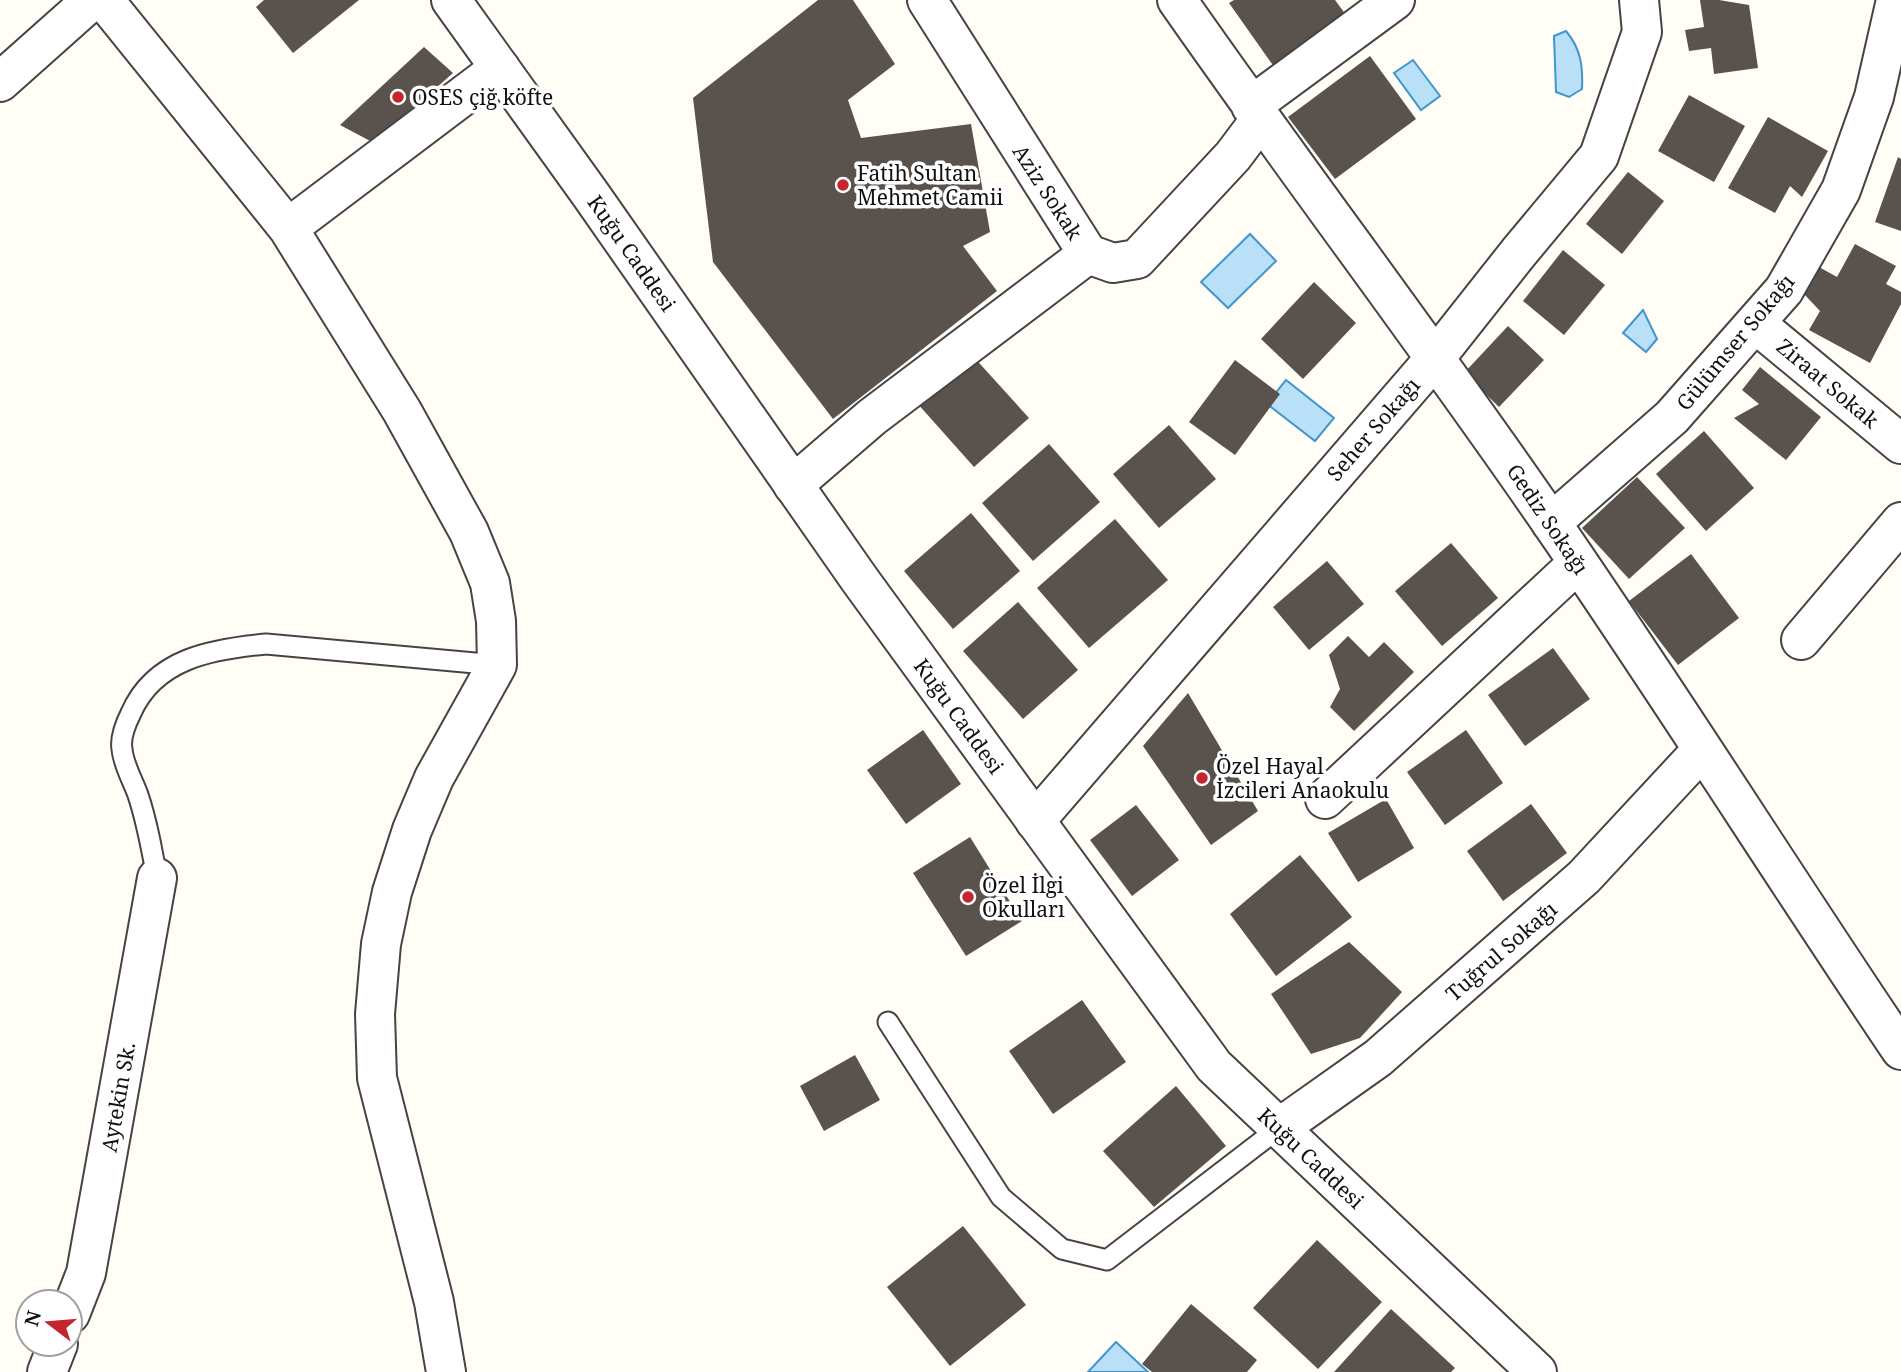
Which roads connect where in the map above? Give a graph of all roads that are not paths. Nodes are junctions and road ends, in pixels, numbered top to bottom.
1 (92, 0) edge
2 (104, 0) edge
3 (451, 0) edge
4 (928, 0) edge
5 (1177, 0) edge
6 (1395, 0) edge
7 (1639, 0) edge
8 (1896, 0) edge
9 (500, 68) junction
10 (0, 82) edge
11 (1256, 113) junction
12 (288, 228) junction
13 (1088, 254) junction
14 (1755, 323) junction
15 (1436, 357) junction
16 (1901, 444) edge
17 (793, 485) junction
18 (1901, 522) edge
19 (1551, 523) junction
20 (1578, 563) junction
21 (1801, 640) dead end
22 (497, 665) junction
23 (1702, 750) junction
24 (1325, 799) dead end
25 (1035, 821) junction
26 (157, 878) joint
27 (888, 1022) dead end
28 (1901, 1050) edge
29 (1279, 1128) junction
30 (80, 1288) edge
31 (446, 1372) edge
32 (1537, 1372) edge

1 - 10 street
2 - 12 street
3 - 9 street, Kuğu Caddesi
4 - 13 street, Aziz Sokak
5 - 11 street, Gediz Sokağı
6 - 11 street, Aziz Sokak
7 - 15 street, Seher Sokağı
8 - 14 street, Gülümser Sokağı
9 - 12 street
9 - 17 street, Kuğu Caddesi
11 - 13 street, Aziz Sokak
11 - 15 street, Gediz Sokağı
12 - 22 street
13 - 17 street
14 - 16 street, Ziraat Sokak
14 - 19 street, Gülümser Sokağı
15 - 19 street, Gediz Sokağı
15 - 25 street, Seher Sokağı
17 - 25 street, Kuğu Caddesi
18 - 21 street
19 - 20 street, Gediz Sokağı
20 - 23 street, Gediz Sokağı
20 - 24 street
22 - 26 lane
22 - 31 street
23 - 28 street, Gediz Sokağı
23 - 29 street, Tuğrul Sokağı
25 - 29 street, Kuğu Caddesi
26 - 30 street, Aytekin Sk.
27 - 29 lane
29 - 32 street, Kuğu Caddesi

